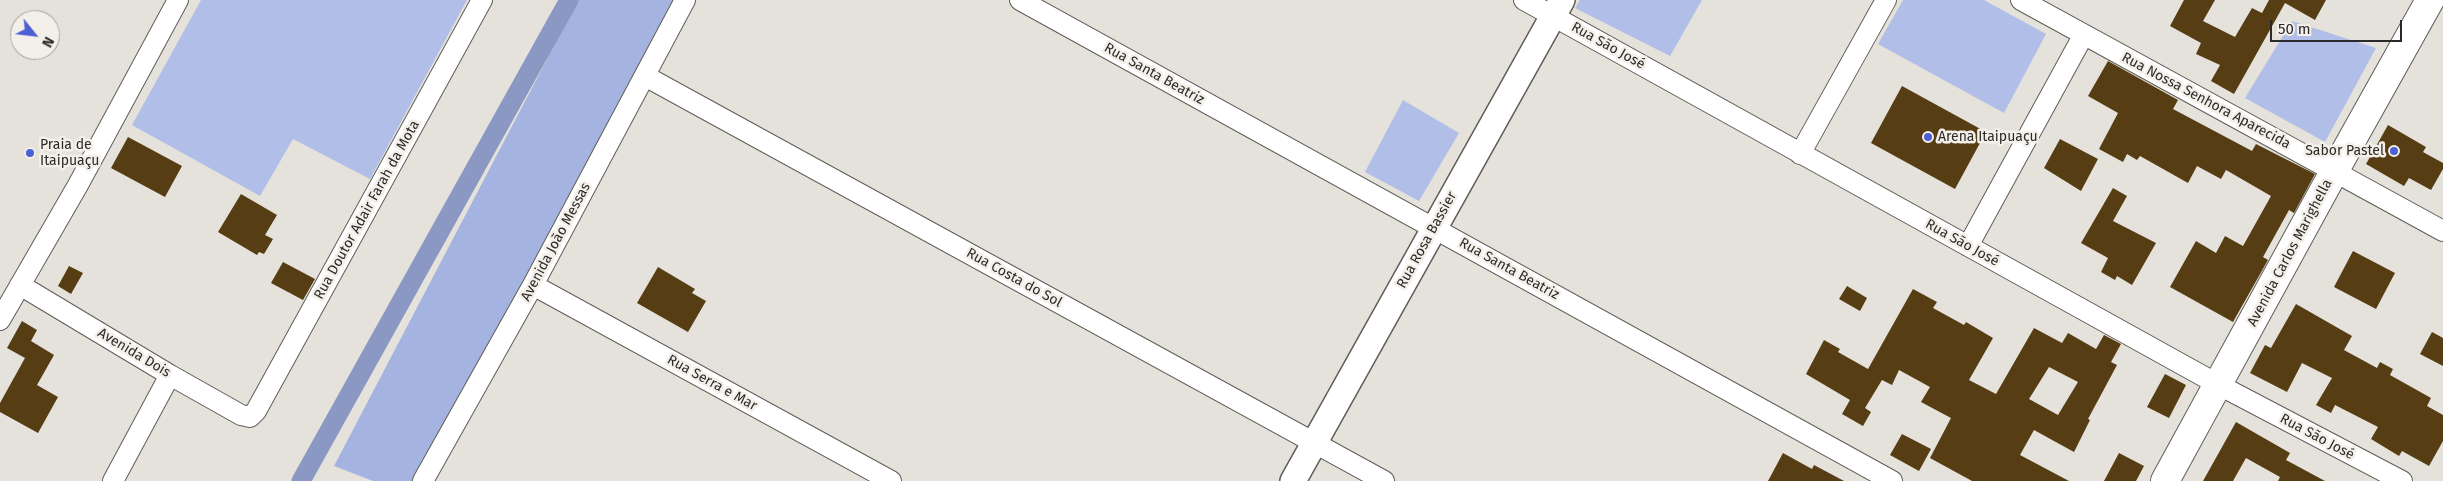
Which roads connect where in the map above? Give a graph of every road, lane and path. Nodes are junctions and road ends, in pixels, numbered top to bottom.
1 (178, 0) edge
2 (482, 0) edge
3 (685, 0) edge
4 (1020, 0) edge
5 (1524, 0) edge
6 (1886, 0) edge
7 (2021, 0) edge
8 (2430, 0) edge
9 (1557, 8) edge
10 (2083, 36) junction
11 (645, 76) junction
12 (1800, 154) junction
13 (2335, 170) junction
14 (1434, 228) junction
15 (2443, 230) edge
16 (1968, 246) junction
17 (20, 285) junction
18 (533, 285) junction
19 (0, 320) edge
20 (170, 375) junction
21 (2218, 385) junction
22 (250, 417) joint
23 (1314, 443) junction
24 (114, 481) edge
25 (423, 481) edge
26 (891, 481) edge
27 (1294, 481) edge
28 (1384, 481) edge
29 (1892, 481) edge
30 (2166, 481) edge
31 (2402, 481) edge

1 - 17 street
2 - 22 street, Rua Doutor Adair Farah da Mota
3 - 11 street, Avenida João Messas
4 - 14 street, Rua Santa Beatriz
5 - 9 street, Rua São José
6 - 12 street
7 - 10 street, Rua Nossa Senhora Aparecida
8 - 13 main road, Avenida Carlos Marighella
9 - 12 street, Rua São José
9 - 14 street, Rua Rosa Bassier
10 - 13 street, Rua Nossa Senhora Aparecida
10 - 16 street
11 - 18 street, Avenida João Messas
11 - 23 street, Rua Costa do Sol
12 - 16 street, Rua São José
13 - 15 street, Rua Nossa Senhora Aparecida
13 - 21 main road, Avenida Carlos Marighella
14 - 23 street, Rua Rosa Bassier
14 - 29 street, Rua Santa Beatriz
16 - 21 street, Rua São José
17 - 19 street
17 - 20 street, Avenida Dois
18 - 25 street, Avenida João Messas
18 - 26 street, Rua Serra e Mar
20 - 22 street, Avenida Dois
20 - 24 street
21 - 30 main road, Avenida Carlos Marighella
21 - 31 street, Rua São José
23 - 27 street, Rua Rosa Bassier
23 - 28 street, Rua Costa do Sol

